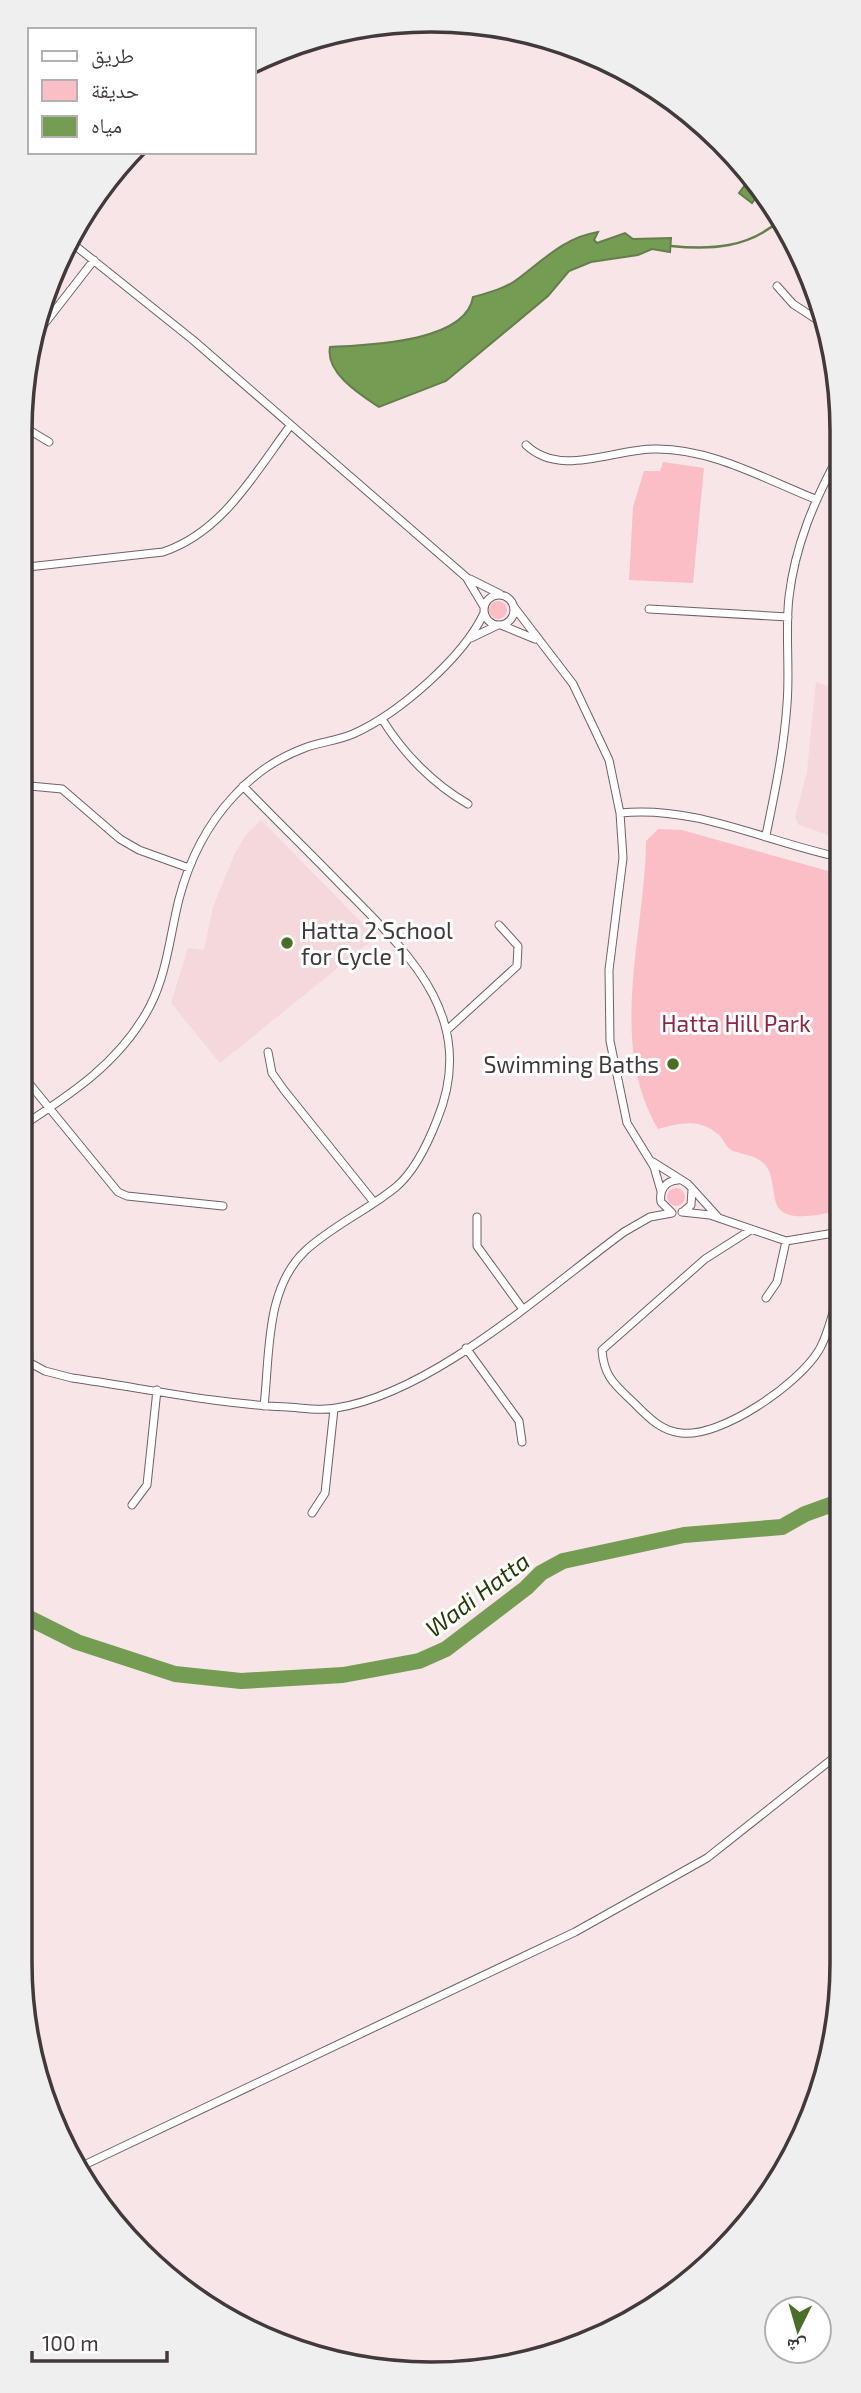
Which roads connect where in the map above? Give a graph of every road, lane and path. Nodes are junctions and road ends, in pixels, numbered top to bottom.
1 (77, 247) edge
2 (94, 260) junction
3 (778, 286) dead end
4 (813, 317) edge
5 (47, 320) edge
6 (290, 426) junction
7 (32, 432) edge
8 (49, 442) dead end
9 (526, 445) dead end
10 (830, 472) edge
11 (815, 499) junction
12 (32, 567) edge
13 (466, 577) junction
14 (500, 595) junction
15 (514, 607) junction
16 (649, 609) dead end
17 (484, 610) junction
18 (788, 617) junction
19 (499, 625) junction
20 (468, 640) junction
21 (539, 641) junction
22 (382, 719) junction
23 (32, 786) edge
24 (243, 786) junction
25 (468, 804) dead end
26 (620, 813) junction
27 (766, 835) junction
28 (830, 854) edge
29 (189, 868) junction
30 (499, 925) dead end
31 (447, 1030) junction
32 (268, 1052) dead end
33 (32, 1088) edge
34 (48, 1109) junction
35 (32, 1119) edge
36 (649, 1159) junction
37 (678, 1180) junction
38 (692, 1189) junction
39 (660, 1194) junction
40 (373, 1201) junction
41 (223, 1206) dead end
42 (682, 1212) junction
43 (672, 1213) junction
44 (477, 1217) dead end
45 (650, 1217) junction
46 (721, 1219) junction
47 (749, 1231) junction
48 (830, 1234) edge
49 (786, 1241) junction
50 (766, 1298) dead end
51 (522, 1308) junction
52 (830, 1319) edge
53 (466, 1348) junction
54 (32, 1364) edge
55 (157, 1390) junction
56 (264, 1406) junction
57 (334, 1409) junction
58 (522, 1442) dead end
59 (132, 1505) dead end
60 (312, 1513) dead end
61 (830, 1761) edge
62 (86, 2164) edge

1 - 2 street
2 - 5 street
2 - 6 street
3 - 4 street
6 - 12 street
6 - 13 street
7 - 8 street
9 - 11 street
10 - 11 street
11 - 18 street
13 - 14 street
13 - 17 street
14 - 15 street
14 - 17 street
15 - 19 street
15 - 21 street
16 - 18 street
17 - 19 street
17 - 20 street
18 - 27 street
19 - 20 street
19 - 21 street
20 - 22 street
21 - 26 street
22 - 24 street
22 - 25 street
23 - 29 street
24 - 29 street
24 - 31 street
26 - 27 street
26 - 36 street
27 - 28 street
29 - 34 street
30 - 31 street
31 - 40 street
32 - 40 street
33 - 34 street
34 - 35 street
34 - 41 street
36 - 37 street
36 - 39 street
37 - 38 street
37 - 39 street
38 - 42 street
38 - 46 street
39 - 43 street
39 - 45 street
40 - 56 street
42 - 43 street
42 - 46 street
43 - 45 street
44 - 51 street
45 - 51 street
46 - 47 street
47 - 49 street
47 - 52 street
48 - 49 street
49 - 50 street
51 - 53 street
53 - 57 street
53 - 58 street
54 - 55 street
55 - 56 street
55 - 59 street
56 - 57 street
57 - 60 street
61 - 62 street

